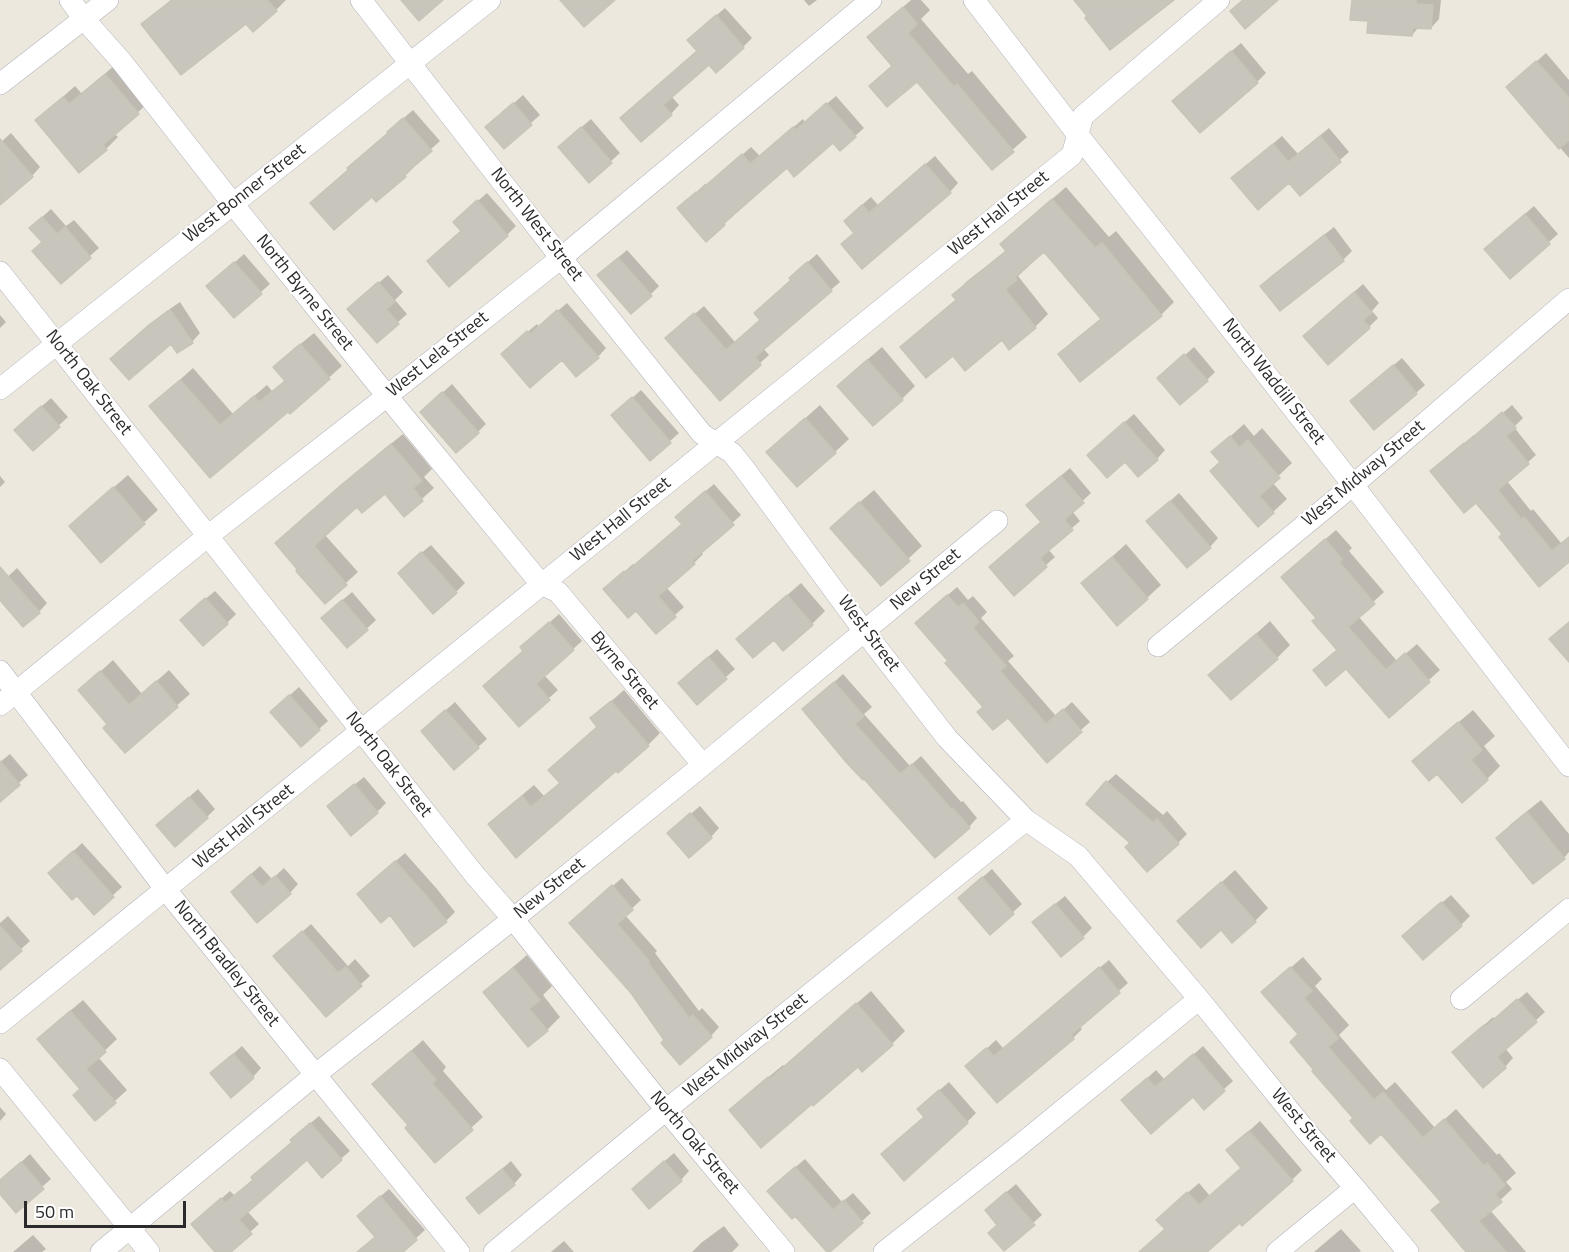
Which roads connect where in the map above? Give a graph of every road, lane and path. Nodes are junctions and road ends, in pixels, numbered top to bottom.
1 (70, 0) edge
2 (108, 0) edge
3 (361, 0) edge
4 (490, 0) edge
5 (872, 0) edge
6 (974, 0) edge
7 (1219, 0) edge
8 (84, 19) junction
9 (410, 63) junction
10 (0, 84) edge
11 (1078, 135) junction
12 (233, 204) junction
13 (561, 258) junction
14 (0, 272) edge
15 (1569, 300) edge
16 (56, 344) junction
17 (0, 389) edge
18 (387, 396) junction
19 (717, 442) junction
20 (1353, 484) junction
21 (997, 521) dead end
22 (208, 536) junction
23 (541, 584) junction
24 (864, 632) junction
25 (1158, 646) dead end
26 (0, 671) edge
27 (8, 698) edge
28 (362, 731) junction
29 (703, 765) junction
30 (1569, 766) edge
31 (1026, 820) junction
32 (166, 890) junction
33 (1569, 909) edge
34 (513, 919) junction
35 (1199, 999) junction
36 (1461, 999) dead end
37 (0, 1023) edge
38 (0, 1069) edge
39 (315, 1075) junction
40 (666, 1110) junction
41 (1355, 1188) junction
42 (129, 1228) junction
43 (101, 1252) edge
44 (149, 1252) edge
45 (459, 1252) edge
46 (494, 1252) edge
47 (784, 1252) edge
48 (884, 1252) edge
49 (1277, 1252) edge
50 (1408, 1252) edge

1 - 8 street, North Byrne Street
2 - 8 street
3 - 9 street, North West Street
4 - 9 street, West Bonner Street
5 - 13 street, West Lela Street
6 - 11 street, North Waddill Street
7 - 11 street, West Hall Street
8 - 10 street
8 - 12 street, North Byrne Street
9 - 12 street, West Bonner Street
9 - 13 street, North West Street
11 - 19 street, West Hall Street
11 - 20 street, North Waddill Street
12 - 16 street, West Bonner Street
12 - 18 street, North Byrne Street
13 - 18 street, West Lela Street
13 - 19 street, North West Street
14 - 16 street, North Oak Street
15 - 20 street, West Midway Street
16 - 17 street, West Bonner Street
16 - 22 street, North Oak Street
18 - 22 street, West Lela Street
18 - 23 street, North Byrne Street
19 - 23 street, West Hall Street
19 - 24 street, West Street
20 - 25 street, West Midway Street
20 - 30 street, North Waddill Street
21 - 24 street, New Street
22 - 27 street, West Lela Street
22 - 28 street, North Oak Street
23 - 28 street, West Hall Street
23 - 29 street, Byrne Street
24 - 29 street, New Street
24 - 31 street, West Street
26 - 27 street, North Bradley Street
27 - 32 street, North Bradley Street
28 - 32 street, West Hall Street
28 - 34 street, North Oak Street
29 - 34 street, New Street
31 - 35 street, West Street
31 - 40 street, West Midway Street
32 - 37 street, West Hall Street
32 - 39 street, North Bradley Street
33 - 36 street
34 - 39 street, New Street
34 - 40 street, North Oak Street
35 - 41 street, West Street
35 - 48 street
38 - 42 street
39 - 42 street, New Street
39 - 45 street, North Bradley Street
40 - 46 street, West Midway Street
40 - 47 street, North Oak Street
41 - 49 street
41 - 50 street, West Street
42 - 43 street, New Street
42 - 44 street

